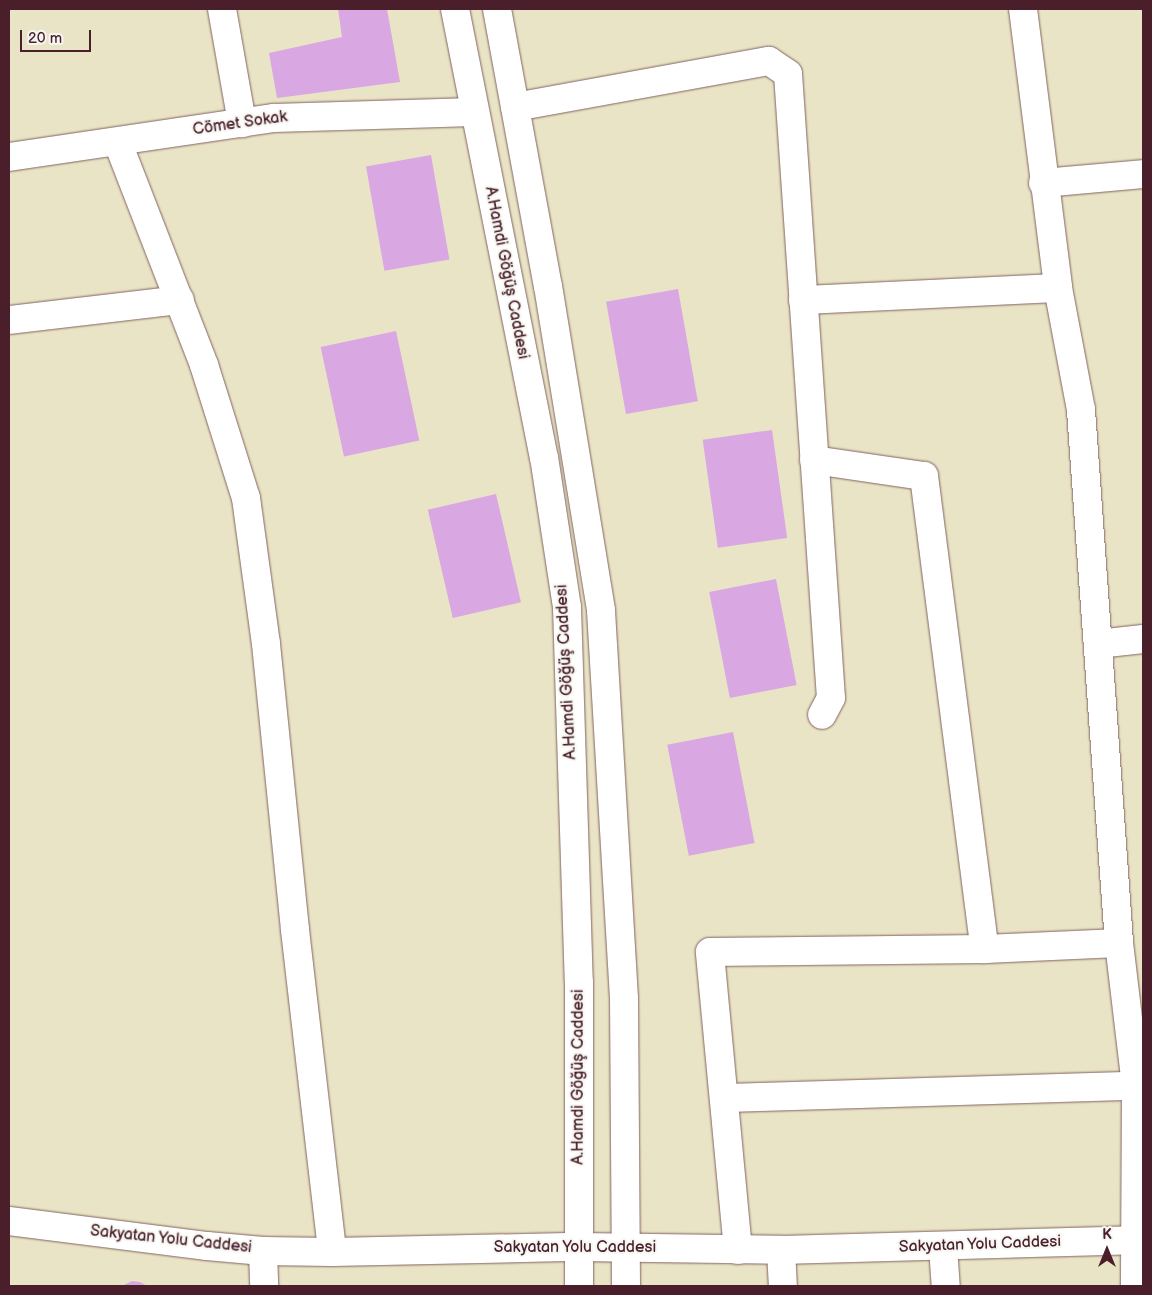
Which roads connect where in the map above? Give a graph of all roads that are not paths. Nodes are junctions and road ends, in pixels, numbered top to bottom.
1 (222, 9) edge
2 (455, 9) edge
3 (497, 9) edge
4 (1023, 9) edge
5 (515, 107) junction
6 (474, 112) junction
7 (242, 123) junction
8 (118, 143) junction
9 (9, 157) edge
10 (1143, 174) edge
11 (1043, 183) junction
12 (1058, 288) junction
13 (180, 300) junction
14 (803, 300) junction
15 (9, 320) edge
16 (814, 460) junction
17 (1143, 639) edge
18 (1098, 644) junction
19 (822, 715) dead end
20 (1119, 943) junction
21 (986, 949) junction
22 (1136, 1086) junction
23 (724, 1098) junction
24 (9, 1221) edge
25 (1139, 1240) edge
26 (578, 1247) junction
27 (624, 1247) junction
28 (943, 1247) junction
29 (738, 1250) junction
30 (781, 1250) junction
31 (263, 1251) junction
32 (332, 1252) junction
33 (264, 1286) edge
34 (579, 1286) edge
35 (626, 1286) edge
36 (782, 1286) edge
37 (946, 1286) edge
38 (1135, 1286) edge

1 - 7 street
2 - 6 street, A.Hamdi Göğüş Caddesi
3 - 5 street, A.Hamdi Göğüş Caddesi
4 - 11 street
5 - 14 street
5 - 27 street, A.Hamdi Göğüş Caddesi
6 - 7 street, Cömet Sokak
6 - 26 street, A.Hamdi Göğüş Caddesi
7 - 8 street, Cömet Sokak
8 - 9 street, Cömet Sokak
8 - 13 street
10 - 11 street
11 - 12 street
12 - 14 street
12 - 18 street
13 - 15 street
13 - 32 street
14 - 16 street
16 - 19 street
16 - 21 street
17 - 18 street
18 - 20 street
20 - 21 street
20 - 22 street
21 - 23 street
22 - 23 street
22 - 25 street
23 - 29 street
24 - 31 street, Sakyatan Yolu Caddesi
25 - 28 street, Sakyatan Yolu Caddesi
25 - 38 street
26 - 27 street, Sakyatan Yolu Caddesi
26 - 32 street, Sakyatan Yolu Caddesi
26 - 34 street, A.Hamdi Göğüş Caddesi
27 - 29 street, Sakyatan Yolu Caddesi
27 - 35 street, A.Hamdi Göğüş Caddesi
28 - 30 street, Sakyatan Yolu Caddesi
28 - 37 street
29 - 30 street, Sakyatan Yolu Caddesi
30 - 36 street
31 - 32 street, Sakyatan Yolu Caddesi
31 - 33 street

